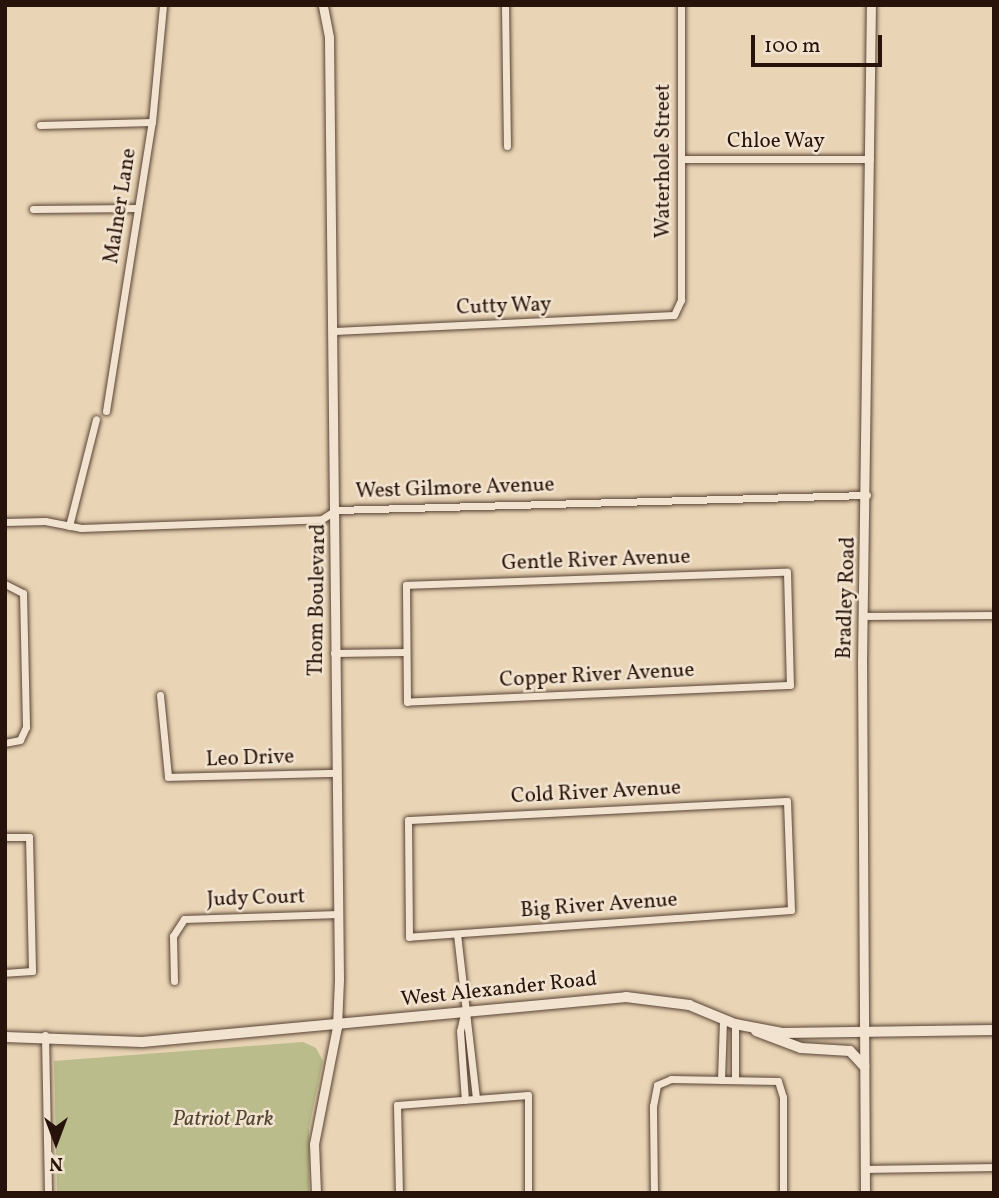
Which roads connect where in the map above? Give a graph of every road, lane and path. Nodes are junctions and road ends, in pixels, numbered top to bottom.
1 (163, 5) edge
2 (323, 5) edge
3 (505, 5) edge
4 (681, 5) edge
5 (871, 5) edge
6 (152, 122) junction
7 (40, 125) dead end
8 (507, 146) dead end
9 (681, 159) junction
10 (870, 159) junction
11 (137, 208) junction
12 (33, 209) dead end
13 (674, 315) joint
14 (334, 331) junction
15 (106, 411) dead end
16 (96, 419) dead end
17 (867, 495) junction
18 (337, 510) junction
19 (5, 522) edge
20 (69, 526) junction
21 (5, 584) edge
22 (994, 615) edge
23 (865, 616) junction
24 (406, 652) junction
25 (334, 653) junction
26 (790, 685) joint
27 (159, 695) dead end
28 (5, 743) edge
29 (335, 774) junction
30 (5, 837) edge
31 (791, 910) joint
32 (338, 914) junction
33 (457, 934) junction
34 (409, 937) joint
35 (5, 973) edge
36 (174, 981) dead end
37 (464, 1013) junction
38 (723, 1019) junction
39 (735, 1024) junction
40 (337, 1027) junction
41 (750, 1027) junction
42 (994, 1030) edge
43 (863, 1033) junction
44 (45, 1035) junction
45 (5, 1037) edge
46 (863, 1066) junction
47 (721, 1080) junction
48 (735, 1080) junction
49 (476, 1099) junction
50 (465, 1100) junction
51 (994, 1167) edge
52 (865, 1169) junction
53 (48, 1193) edge
54 (316, 1193) edge
55 (399, 1193) edge
56 (528, 1193) edge
57 (654, 1193) edge
58 (783, 1193) edge
59 (865, 1193) edge

1 - 6 street, Malner Lane
2 - 14 street, Thom Boulevard
3 - 8 street
4 - 9 street, Waterhole Street
5 - 10 street, Bradley Road
6 - 7 street
6 - 11 street, Malner Lane
9 - 10 street, Chloe Way
9 - 13 street, Waterhole Street
10 - 17 street, Bradley Road
11 - 12 street
11 - 15 street, Malner Lane
13 - 14 street, Cutty Way
14 - 18 street, Thom Boulevard
16 - 20 street
17 - 18 street, West Gilmore Avenue
17 - 23 street, Bradley Road
18 - 20 street, West Gilmore Avenue
18 - 25 street, Thom Boulevard
19 - 20 street, West Gilmore Avenue
21 - 28 street
22 - 23 street
23 - 43 street, Bradley Road
24 - 25 street
24 - 26 street, Copper River Avenue
24 - 26 street, Gentle River Avenue
25 - 29 street, Thom Boulevard
27 - 29 street, Leo Drive
29 - 32 street, Thom Boulevard
30 - 35 street
31 - 33 street, Big River Avenue
31 - 34 street, Cold River Avenue
32 - 36 street, Judy Court
32 - 40 street, Thom Boulevard
33 - 34 street, Big River Avenue
33 - 37 street
37 - 38 main road, West Alexander Road
37 - 40 main road, West Alexander Road
37 - 49 street
37 - 50 street
38 - 39 main road, West Alexander Road
38 - 47 street
39 - 41 main road, West Alexander Road
39 - 48 street
40 - 44 main road, West Alexander Road
40 - 54 street, Thom Boulevard
41 - 43 main road, West Alexander Road
41 - 46 main road
42 - 43 main road, West Alexander Road
43 - 46 street, Bradley Road
44 - 45 main road, West Alexander Road
44 - 53 street
46 - 52 street, Bradley Road
47 - 48 street
47 - 57 street
48 - 58 street
49 - 50 street
49 - 56 street
50 - 55 street
51 - 52 street
52 - 59 street, Bradley Road

